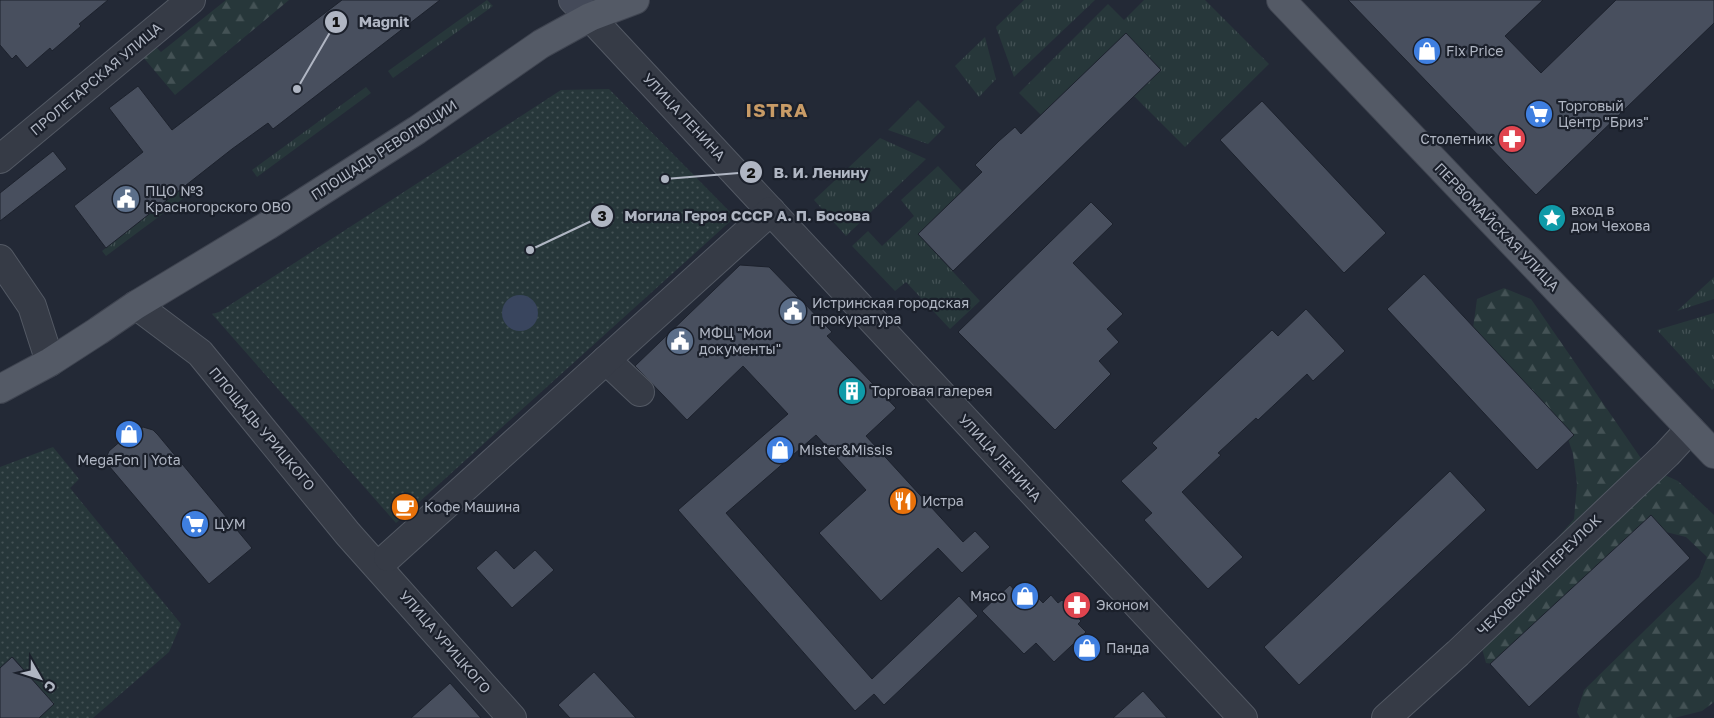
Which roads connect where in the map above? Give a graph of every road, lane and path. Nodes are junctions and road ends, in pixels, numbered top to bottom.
1 (191, 0) edge
2 (635, 0) edge
3 (1281, 0) edge
4 (582, 8) edge
5 (0, 159) edge
6 (771, 211) junction
7 (0, 259) edge
8 (136, 305) junction
9 (606, 360) junction
10 (50, 362) junction
11 (0, 389) edge
12 (640, 392) dead end
13 (1690, 429) junction
14 (1714, 454) edge
15 (383, 561) junction
16 (512, 718) edge
17 (1243, 718) edge
18 (1386, 718) edge

1 - 5 street, ПРОЛЕТАРСКАЯ УЛИЦА
2 - 4 main road, ПЛОЩАДЬ РЕВОЛЮЦИИ
3 - 13 main road, ПЕРВОМАЙСКАЯ УЛИЦА
4 - 6 street, УЛИЦА ЛЕНИНА
4 - 8 main road, ПЛОЩАДЬ РЕВОЛЮЦИИ
6 - 9 street
6 - 17 street, УЛИЦА ЛЕНИНА
7 - 10 street
8 - 10 main road, ПЛОЩАДЬ РЕВОЛЮЦИИ
8 - 15 street, ПЛОЩАДЬ УРИЦКОГО
9 - 12 street
9 - 15 street
10 - 11 main road, ПЛОЩАДЬ РЕВОЛЮЦИИ
13 - 14 main road, ПЕРВОМАЙСКАЯ УЛИЦА
13 - 18 street, ЧЕХОВСКИЙ ПЕРЕУЛОК
15 - 16 street, УЛИЦА УРИЦКОГО

